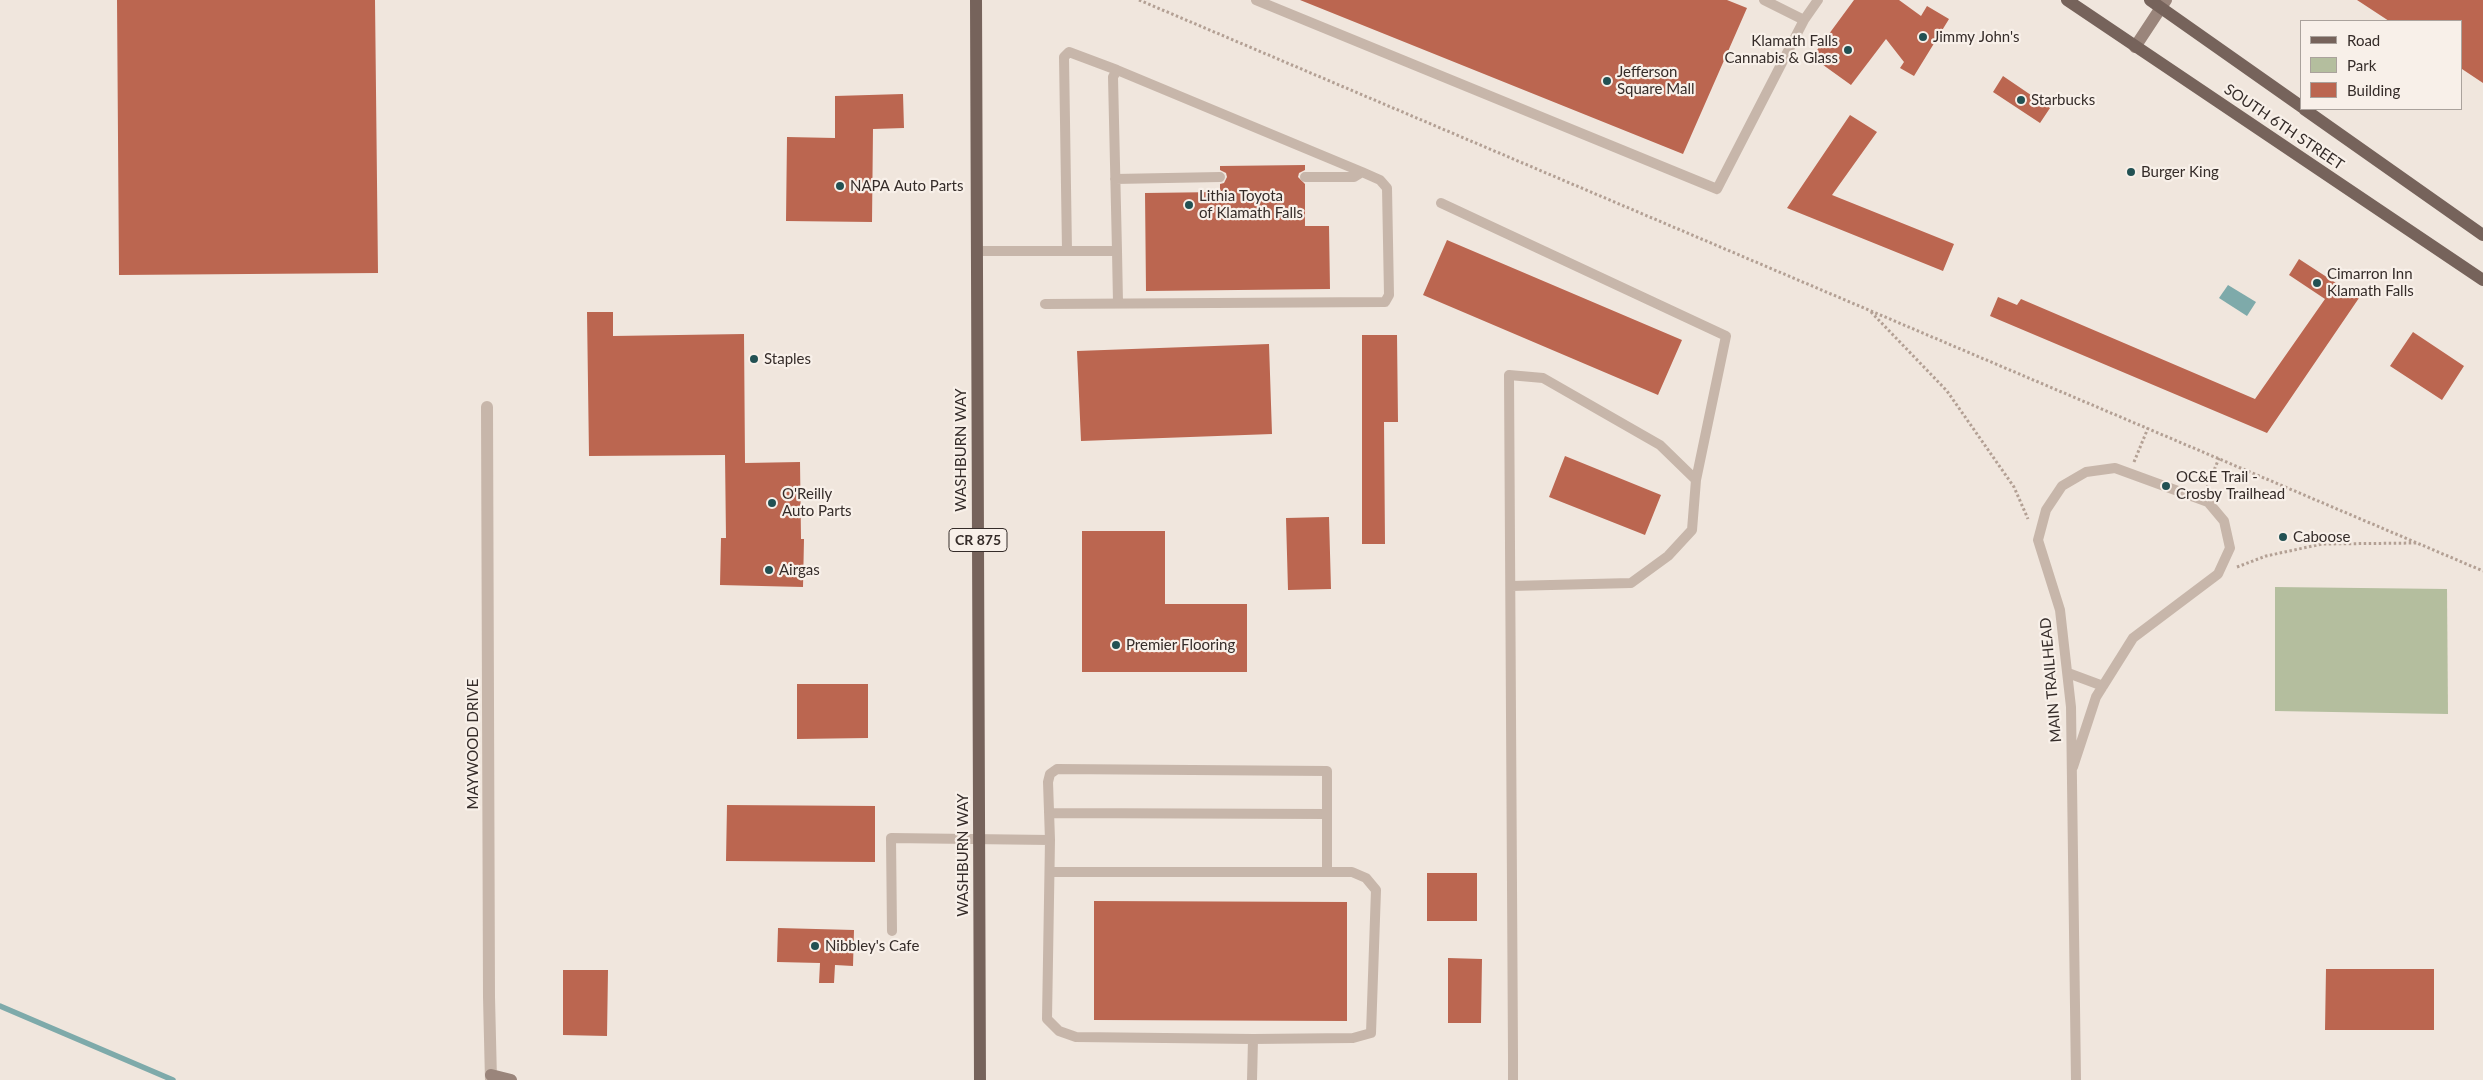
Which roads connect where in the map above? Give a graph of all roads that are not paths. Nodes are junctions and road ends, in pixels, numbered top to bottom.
1 (976, 0) edge
2 (1256, 0) edge
3 (1764, 0) edge
4 (1818, 0) edge
5 (2067, 0) edge
6 (2159, 2) edge
7 (1804, 20) junction
8 (2135, 47) junction
9 (1117, 70) junction
10 (2300, 106) edge
11 (2306, 110) edge
12 (1362, 172) junction
13 (1220, 177) dead end
14 (1305, 177) dead end
15 (1115, 180) junction
16 (1441, 203) dead end
17 (2483, 236) edge
18 (977, 251) junction
19 (1067, 251) junction
20 (1117, 251) junction
21 (2483, 280) edge
22 (1118, 303) junction
23 (1045, 304) dead end
24 (487, 407) dead end
25 (1696, 480) junction
26 (1511, 586) junction
27 (2068, 673) junction
28 (2103, 686) junction
29 (2073, 767) junction
30 (1049, 813) junction
31 (1327, 814) junction
32 (979, 840) junction
33 (1050, 840) junction
34 (1050, 872) junction
35 (1327, 872) junction
36 (892, 931) dead end
37 (1253, 1039) junction
38 (491, 1077) edge
39 (511, 1080) edge
40 (980, 1080) edge
41 (1252, 1080) edge
42 (1513, 1080) edge
43 (2076, 1080) edge

1 - 18 main road, WASHBURN WAY / CR 875
2 - 7 lane
3 - 7 lane
4 - 7 lane
5 - 8 main road, SOUTH 6TH STREET
6 - 8 street
6 - 10 main road, SOUTH 6TH STREET
8 - 21 main road, SOUTH 6TH STREET
9 - 12 lane
9 - 15 lane
9 - 19 lane
11 - 17 main road, SOUTH 6TH STREET
12 - 14 lane
12 - 22 lane
13 - 15 lane
15 - 20 lane
16 - 25 lane
18 - 19 lane
18 - 32 main road, WASHBURN WAY / CR 875
19 - 20 lane
20 - 22 lane
22 - 23 lane
24 - 38 street, MAYWOOD DRIVE
25 - 26 lane
25 - 26 lane
26 - 42 lane
27 - 28 lane
27 - 28 lane, MAIN TRAILHEAD
27 - 29 lane, MAIN TRAILHEAD
28 - 29 lane, MAIN TRAILHEAD
29 - 43 lane, MAIN TRAILHEAD
30 - 31 lane
30 - 31 lane
30 - 33 lane
31 - 35 lane
32 - 33 lane
32 - 36 lane
32 - 40 main road, WASHBURN WAY / CR 875
33 - 34 lane
34 - 35 lane
34 - 37 lane
35 - 37 lane
37 - 41 lane
38 - 39 street

